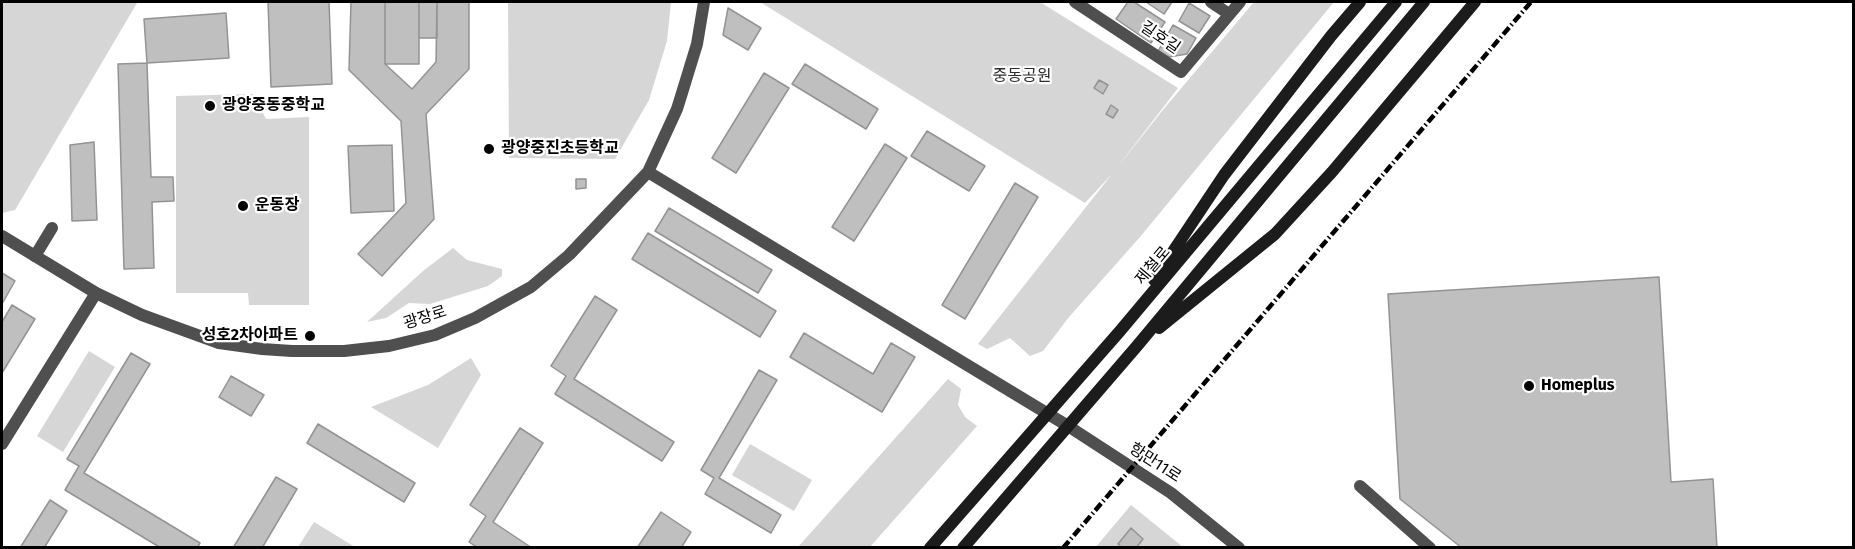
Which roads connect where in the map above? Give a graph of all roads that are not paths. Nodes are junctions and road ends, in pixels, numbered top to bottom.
1 (704, 2) edge
2 (1078, 2) edge
3 (1211, 2) edge
4 (1240, 2) edge
5 (1360, 2) edge
6 (1396, 2) edge
7 (1424, 2) edge
8 (1475, 2) edge
9 (1229, 14) junction
10 (648, 171) junction
11 (52, 228) dead end
12 (2, 236) edge
13 (35, 256) junction
14 (96, 293) junction
15 (1120, 331) junction
16 (1137, 346) junction
17 (1047, 414) junction
18 (1068, 426) junction
19 (2, 444) edge
20 (1360, 486) dead end
21 (930, 548) edge
22 (963, 548) edge
23 (1239, 548) edge
24 (1430, 548) edge

1 - 10 street, 광장로
2 - 9 street, 길호길
3 - 9 street
4 - 9 street, 길호길
5 - 15 main road
6 - 15 main road, 제철로
7 - 16 main road
8 - 16 main road
10 - 14 street, 광장로
10 - 17 street, 항만11로
11 - 13 street
12 - 13 street, 광장로
13 - 14 street, 광장로
14 - 19 street
15 - 17 main road, 제철로
16 - 18 main road
17 - 18 street, 항만11로
17 - 21 main road, 제철로
18 - 22 main road
18 - 23 street, 항만11로
20 - 24 street

